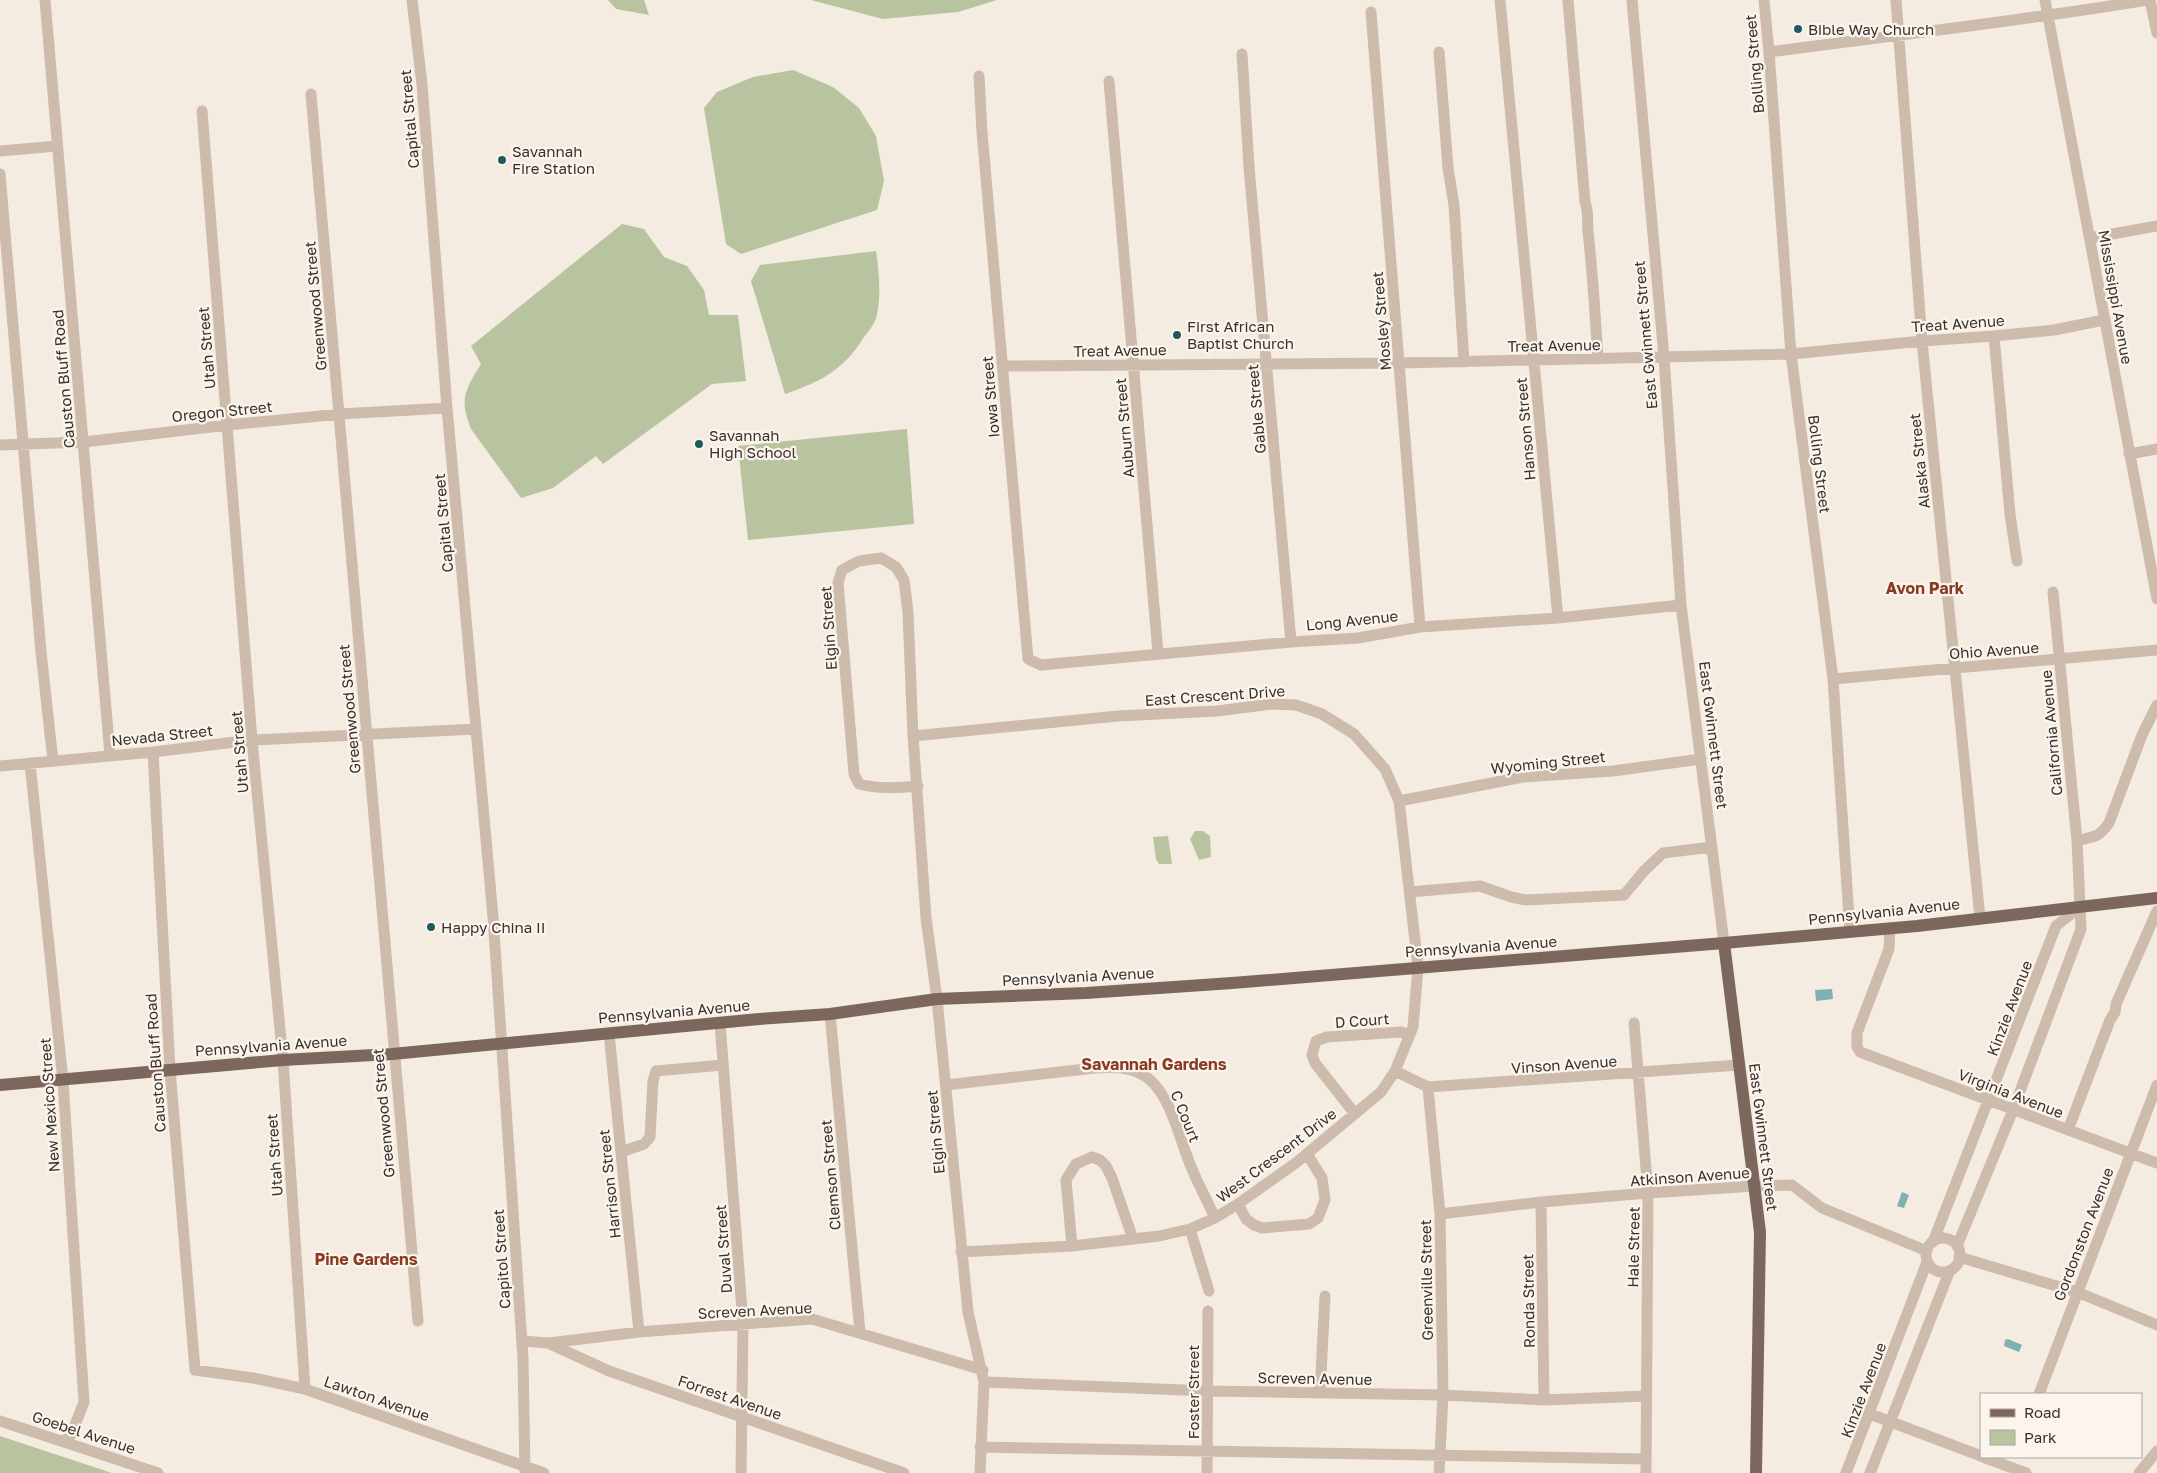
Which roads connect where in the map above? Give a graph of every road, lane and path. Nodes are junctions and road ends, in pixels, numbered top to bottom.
1 (46, 0) edge
2 (412, 0) edge
3 (1500, 0) edge
4 (1568, 0) edge
5 (1632, 0) edge
6 (1764, 0) edge
7 (1896, 0) edge
8 (2045, 0) edge
9 (2149, 0) edge
10 (1371, 12) dead end
11 (2048, 17) junction
12 (2157, 33) edge
13 (1900, 34) junction
14 (1439, 52) dead end
15 (1769, 52) junction
16 (1242, 54) dead end
17 (979, 76) dead end
18 (1109, 81) dead end
19 (311, 94) dead end
20 (202, 111) dead end
21 (58, 146) junction
22 (0, 151) edge
23 (0, 174) edge
24 (2157, 226) edge
25 (2090, 238) junction
26 (2104, 320) junction
27 (1994, 336) junction
28 (1922, 341) junction
29 (1791, 354) junction
30 (1664, 357) junction
31 (1598, 359) junction
32 (1534, 360) junction
33 (1464, 362) junction
34 (1267, 363) junction
35 (1400, 363) junction
36 (1134, 365) junction
37 (1003, 366) junction
38 (448, 408) junction
39 (340, 414) junction
40 (228, 424) junction
41 (84, 442) junction
42 (24, 443) junction
43 (0, 445) edge
44 (2157, 448) edge
45 (2129, 454) junction
46 (2017, 561) dead end
47 (2053, 592) dead end
48 (2157, 599) edge
49 (1681, 605) junction
50 (1558, 618) junction
51 (1420, 627) junction
52 (1291, 642) junction
53 (2157, 650) edge
54 (1158, 653) junction
55 (1028, 659) joint
56 (2059, 660) junction
57 (1954, 667) junction
58 (1833, 679) junction
59 (2157, 705) edge
60 (476, 729) junction
61 (366, 733) junction
62 (913, 736) junction
63 (252, 740) junction
64 (153, 752) junction
65 (110, 755) junction
66 (1701, 760) junction
67 (53, 761) junction
68 (30, 763) junction
69 (0, 766) edge
70 (918, 786) junction
71 (1399, 801) junction
72 (2077, 841) junction
73 (1712, 847) junction
74 (1409, 892) junction
75 (2156, 900) edge
76 (2080, 906) junction
77 (2157, 911) edge
78 (1980, 918) junction
79 (1890, 928) junction
80 (1850, 932) junction
81 (1724, 944) junction
82 (1418, 967) junction
83 (938, 999) junction
84 (830, 1014) junction
85 (720, 1023) junction
86 (1634, 1023) dead end
87 (609, 1033) junction
88 (1409, 1035) junction
89 (502, 1043) junction
90 (392, 1054) junction
91 (283, 1060) junction
92 (723, 1065) junction
93 (1739, 1065) junction
94 (170, 1069) junction
95 (1395, 1071) junction
96 (1639, 1074) junction
97 (63, 1081) junction
98 (946, 1085) junction
99 (2157, 1085) edge
100 (0, 1086) edge
101 (1428, 1088) junction
102 (1989, 1100) junction
103 (2013, 1110) junction
104 (1356, 1114) junction
105 (2068, 1130) junction
106 (621, 1152) junction
107 (1306, 1154) junction
108 (2129, 1154) junction
109 (2157, 1163) edge
110 (1755, 1186) junction
111 (1648, 1193) junction
112 (1541, 1202) junction
113 (1238, 1204) junction
114 (1440, 1214) junction
115 (1215, 1218) junction
116 (1190, 1229) junction
117 (1133, 1239) junction
118 (1072, 1246) junction
119 (1929, 1251) junction
120 (1958, 1251) junction
121 (961, 1252) junction
122 (1950, 1270) junction
123 (1209, 1291) dead end
124 (2077, 1292) junction
125 (1325, 1296) dead end
126 (1208, 1311) dead end
127 (418, 1322) dead end
128 (744, 1323) junction
129 (2157, 1325) edge
130 (639, 1332) junction
131 (860, 1332) junction
132 (522, 1341) junction
133 (549, 1343) junction
134 (195, 1370) joint
135 (984, 1376) junction
136 (305, 1389) junction
137 (1208, 1391) junction
138 (1320, 1393) junction
139 (2038, 1393) edge
140 (1443, 1395) junction
141 (1646, 1396) junction
142 (1544, 1400) junction
143 (1870, 1414) junction
144 (743, 1417) junction
145 (0, 1421) edge
146 (1890, 1421) junction
147 (64, 1441) junction
148 (980, 1447) junction
149 (1207, 1451) junction
150 (2157, 1451) edge
151 (1440, 1455) junction
152 (1980, 1455) edge
153 (1988, 1458) edge
154 (1646, 1459) junction
155 (2012, 1466) edge
156 (525, 1470) edge
157 (158, 1473) edge
158 (544, 1473) edge
159 (741, 1473) edge
160 (904, 1473) edge
161 (980, 1473) edge
162 (1207, 1473) edge
163 (1439, 1473) edge
164 (1646, 1473) edge
165 (1756, 1473) edge
166 (1846, 1473) edge
167 (1870, 1473) edge
168 (2026, 1473) edge
169 (2138, 1473) edge

1 - 21 street, Causton Bluff Road
2 - 38 street, Capital Street
3 - 32 street, Hanson Street
4 - 31 street
5 - 30 street, East Gwinnett Street
6 - 15 street, Bolling Street
7 - 13 street, Alaska Street
8 - 11 street, Mississippi Avenue
9 - 11 street
9 - 12 street
10 - 35 street, Mosley Street
11 - 13 street
11 - 25 street, Mississippi Avenue
13 - 15 street
13 - 28 street, Alaska Street
14 - 33 street
15 - 29 street, Bolling Street
16 - 34 street, Gable Street
17 - 37 street, Iowa Street
18 - 36 street, Auburn Street
19 - 39 street, Greenwood Street
20 - 40 street, Utah Street
21 - 22 street
21 - 41 street, Causton Bluff Road
23 - 42 street
24 - 25 street
25 - 26 street, Mississippi Avenue
26 - 27 street, Treat Avenue
26 - 45 street, Mississippi Avenue
27 - 28 street, Treat Avenue
27 - 46 street
28 - 29 street, Treat Avenue
28 - 57 street, Alaska Street
29 - 30 street, Treat Avenue
29 - 58 street, Bolling Street
30 - 31 street, Treat Avenue
30 - 49 street, East Gwinnett Street
31 - 32 street, Treat Avenue
32 - 33 street, Treat Avenue
32 - 50 street, Hanson Street
33 - 35 street, Treat Avenue
34 - 35 street, Treat Avenue
34 - 36 street, Treat Avenue
34 - 52 street, Gable Street
35 - 51 street, Mosley Street
36 - 37 street, Treat Avenue
36 - 54 street, Auburn Street
37 - 55 street, Iowa Street
38 - 39 street, Oregon Street
38 - 60 street, Capital Street
39 - 40 street, Oregon Street
39 - 61 street, Greenwood Street
40 - 41 street, Oregon Street
40 - 63 street, Utah Street
41 - 42 street, Oregon Street
41 - 65 street, Causton Bluff Road
42 - 43 street, Oregon Street
42 - 67 street
44 - 45 street
45 - 48 street, Mississippi Avenue
47 - 56 street, California Avenue
49 - 50 street, Long Avenue
49 - 66 street, East Gwinnett Street
50 - 51 street, Long Avenue
51 - 52 street, Long Avenue
52 - 54 street, Long Avenue
53 - 56 street, Ohio Avenue
54 - 55 street, Long Avenue
56 - 57 street, Ohio Avenue
56 - 72 street, California Avenue
57 - 58 street, Ohio Avenue
57 - 78 street, Alaska Street
58 - 80 street, Bolling Street
59 - 72 street
60 - 61 street, Nevada Street
60 - 89 street, Capital Street
61 - 63 street, Nevada Street
61 - 90 street, Greenwood Street
62 - 70 street, Elgin Street
62 - 70 street, Elgin Street
62 - 71 street, East Crescent Drive
63 - 64 street, Nevada Street
63 - 91 street, Utah Street
64 - 65 street, Nevada Street
64 - 94 street, Causton Bluff Road
65 - 67 street, Nevada Street
66 - 71 street, Wyoming Street
66 - 73 street, East Gwinnett Street
67 - 68 street, Nevada Street
68 - 69 street, Nevada Street
68 - 97 street, New Mexico Street
70 - 83 street, Elgin Street
71 - 74 street, East Crescent Drive
72 - 76 street
73 - 74 street
73 - 81 street, East Gwinnett Street
74 - 82 street, East Crescent Drive
75 - 76 main road, Pennsylvania Avenue
76 - 78 main road, Pennsylvania Avenue
76 - 102 street, Kinzie Avenue
76 - 103 street
77 - 105 street
78 - 79 main road, Pennsylvania Avenue
79 - 80 main road, Pennsylvania Avenue
79 - 102 street, Virginia Avenue
80 - 81 main road, Pennsylvania Avenue
81 - 82 main road, Pennsylvania Avenue
81 - 93 main road, East Gwinnett Street
82 - 83 main road, Pennsylvania Avenue
82 - 88 street, West Crescent Drive
83 - 84 main road, Pennsylvania Avenue
83 - 98 street, Elgin Street
84 - 85 main road, Pennsylvania Avenue
84 - 131 street, Clemson Street
85 - 87 main road, Pennsylvania Avenue
85 - 92 street, Duval Street
86 - 96 street, Hale Street
87 - 89 main road, Pennsylvania Avenue
87 - 106 street, Harrison Street
88 - 95 street, West Crescent Drive
88 - 104 street, D Court
89 - 90 main road, Pennsylvania Avenue
89 - 132 street, Capitol Street
90 - 91 main road, Pennsylvania Avenue
90 - 127 street, Greenwood Street
91 - 94 main road, Pennsylvania Avenue
91 - 136 street, Utah Street
92 - 106 street
92 - 128 street, Duval Street
93 - 96 street, Vinson Avenue
93 - 110 main road, East Gwinnett Street
94 - 97 main road, Pennsylvania Avenue
94 - 134 street, Causton Bluff Road
95 - 101 street
95 - 104 street, West Crescent Drive
96 - 101 street, Vinson Avenue
96 - 111 street, Hale Street
97 - 100 main road, Pennsylvania Avenue
97 - 147 street, New Mexico Street
98 - 115 street, C Court
98 - 121 street, Elgin Street
99 - 108 street, Gordonston Avenue
101 - 114 street, Greenville Street
102 - 103 street, Virginia Avenue
102 - 119 street, Kinzie Avenue
103 - 105 street, Virginia Avenue
103 - 120 street
104 - 107 street, West Crescent Drive
105 - 108 street, Virginia Avenue
106 - 130 street, Harrison Street
107 - 113 street, West Crescent Drive
107 - 113 street
108 - 109 street, Virginia Avenue
108 - 124 street, Gordonston Avenue
110 - 111 street, Atkinson Avenue
110 - 119 street, Atkinson Avenue
110 - 165 main road, East Gwinnett Street
111 - 112 street, Atkinson Avenue
111 - 141 street, Hale Street
112 - 114 street, Atkinson Avenue
112 - 142 street, Ronda Street
113 - 115 street, West Crescent Drive
114 - 140 street, Greenville Street
115 - 116 street, West Crescent Drive
116 - 117 street, West Crescent Drive
116 - 123 street
117 - 118 street, West Crescent Drive
117 - 118 street
118 - 121 street, West Crescent Drive
119 - 120 street, Atkinson Avenue
119 - 122 street, Atkinson Avenue
119 - 143 street, Kinzie Avenue
120 - 122 street
120 - 124 street, Atkinson Avenue
121 - 135 street, Elgin Street
122 - 146 street
124 - 129 street, Atkinson Avenue
124 - 139 street, Gordonston Avenue
125 - 138 street
126 - 137 street, Foster Street
128 - 130 street, Screven Avenue
128 - 131 street, Screven Avenue
128 - 144 street, Duval Street
130 - 133 street, Screven Avenue
131 - 135 street, Screven Avenue
132 - 133 street, Screven Avenue
132 - 156 street, Capitol Street
133 - 144 street, Forrest Avenue
134 - 136 street, Lawton Avenue
135 - 137 street, Screven Avenue
135 - 148 street, Elgin Street
136 - 156 street, Lawton Avenue
137 - 138 street, Screven Avenue
137 - 149 street, Foster Street
138 - 140 street, Screven Avenue
140 - 142 street, Screven Avenue
140 - 151 street, Greenville Street
141 - 142 street, Screven Avenue
141 - 154 street, Hale Street
143 - 146 street
143 - 166 street, Kinzie Avenue
144 - 159 street, Duval Street
144 - 160 street, Forrest Avenue
145 - 147 street, Goebel Avenue
146 - 152 street
146 - 167 street
147 - 157 street, Goebel Avenue
148 - 149 street
148 - 161 street, Elgin Street
149 - 151 street
149 - 162 street, Foster Street
150 - 169 street
151 - 154 street
151 - 163 street, Greenville Street
153 - 155 street
154 - 164 street, Hale Street
155 - 168 street
156 - 158 street, Lawton Avenue

